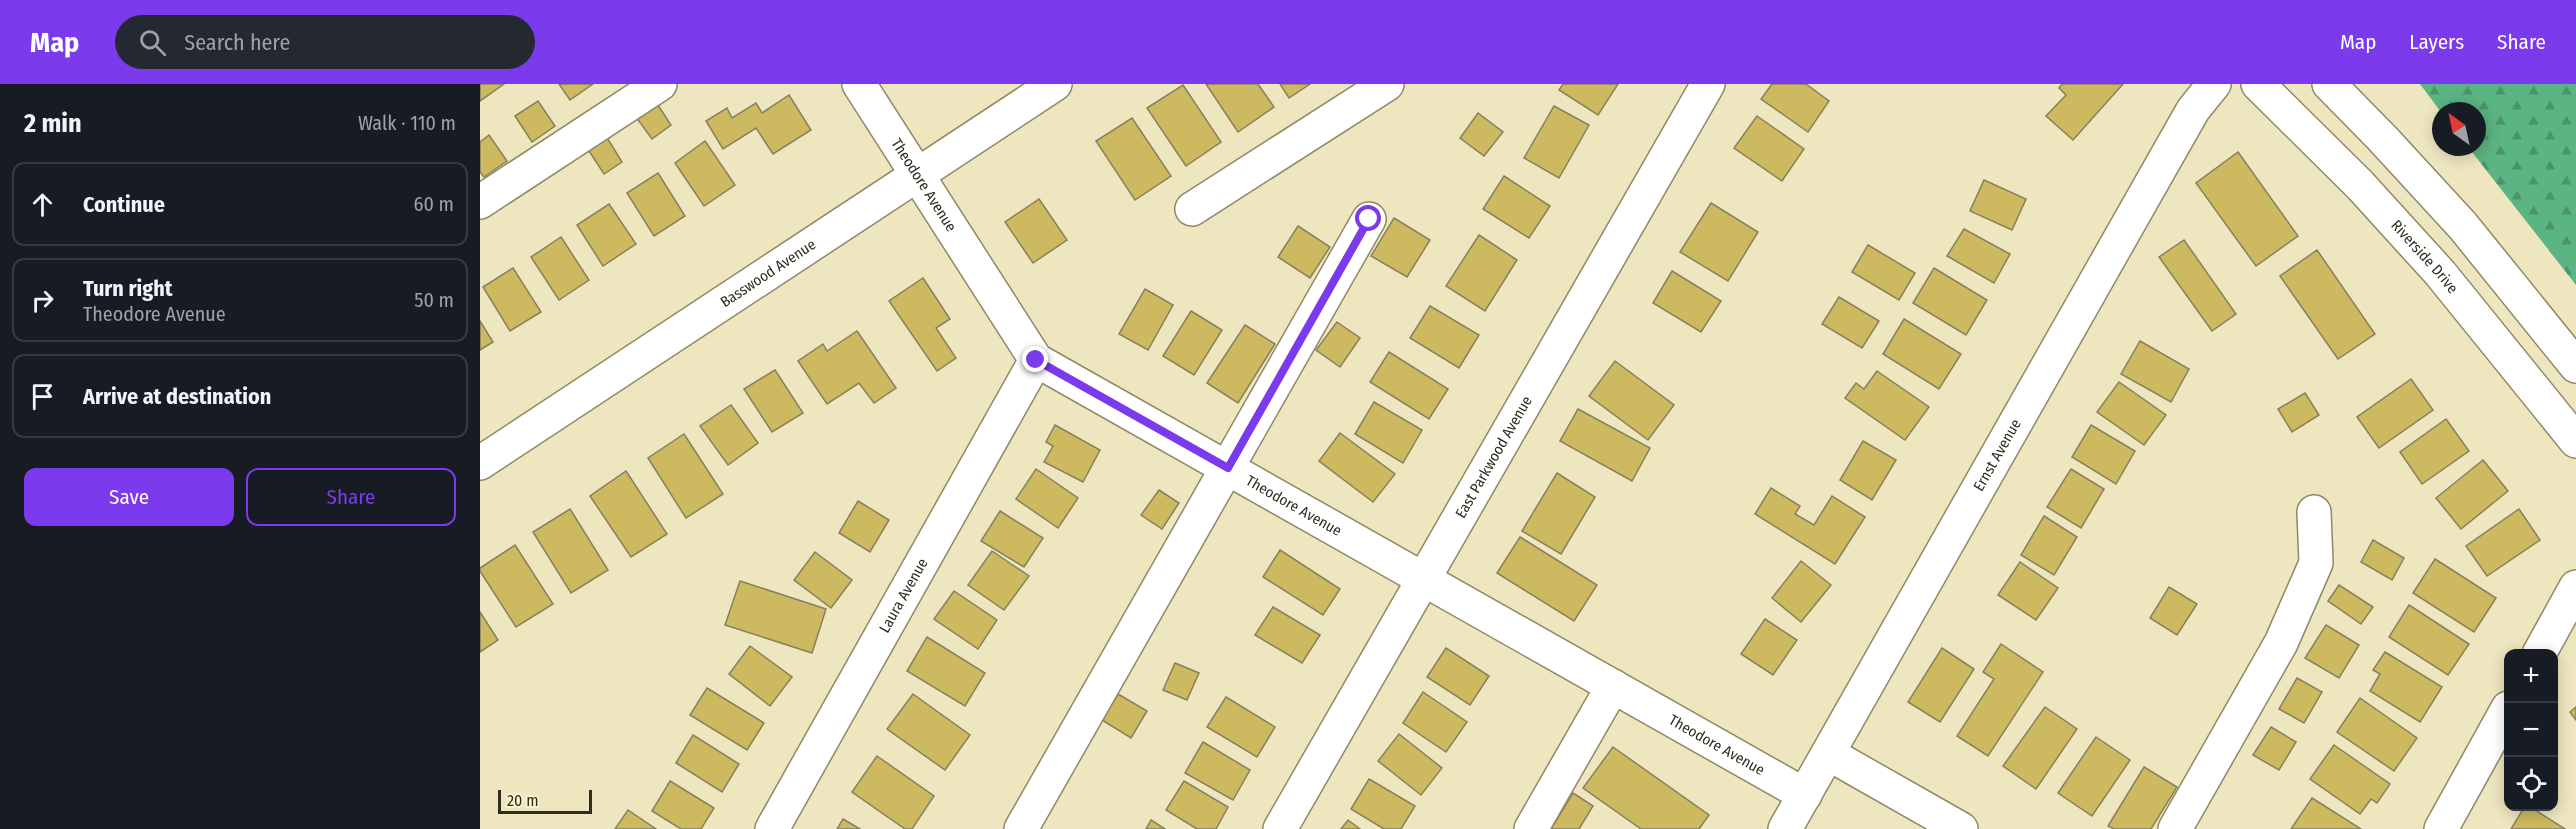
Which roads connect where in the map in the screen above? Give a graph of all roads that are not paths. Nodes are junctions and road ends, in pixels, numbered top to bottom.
1 (660, 84) edge
2 (859, 84) edge
3 (1055, 84) edge
4 (1387, 84) edge
5 (1708, 84) edge
6 (2214, 84) edge
7 (2258, 84) edge
8 (2329, 84) edge
9 (917, 175) junction
10 (480, 202) edge
11 (1192, 209) dead end
12 (1369, 219) dead end
13 (1036, 360) junction
14 (2576, 366) edge
15 (2576, 441) edge
16 (480, 463) edge
17 (1228, 468) junction
18 (2314, 512) dead end
19 (1423, 579) junction
20 (2576, 587) edge
21 (2542, 649) edge
22 (1613, 686) junction
23 (2504, 715) edge
24 (1829, 754) junction
25 (1805, 795) junction
26 (772, 829) edge
27 (1021, 829) edge
28 (1280, 829) edge
29 (1531, 829) edge
30 (1785, 829) edge
31 (1961, 829) edge
32 (2175, 829) edge
33 (2441, 829) edge

1 - 10 street
2 - 9 street, Theodore Avenue
3 - 9 street, Basswood Avenue
4 - 11 street
5 - 19 street, East Parkwood Avenue
6 - 24 street, Ernst Avenue
7 - 15 street, Riverside Drive
8 - 14 street
9 - 13 street, Theodore Avenue
9 - 16 street, Basswood Avenue
12 - 17 street
13 - 17 street, Theodore Avenue
13 - 26 street, Laura Avenue
17 - 19 street, Theodore Avenue
17 - 27 street
18 - 32 street
19 - 22 street, Theodore Avenue
19 - 28 street, East Parkwood Avenue
20 - 21 street
22 - 25 street, Theodore Avenue
22 - 29 street
23 - 33 street
24 - 25 street, Ernst Avenue
24 - 31 street
25 - 30 street, Ernst Avenue

